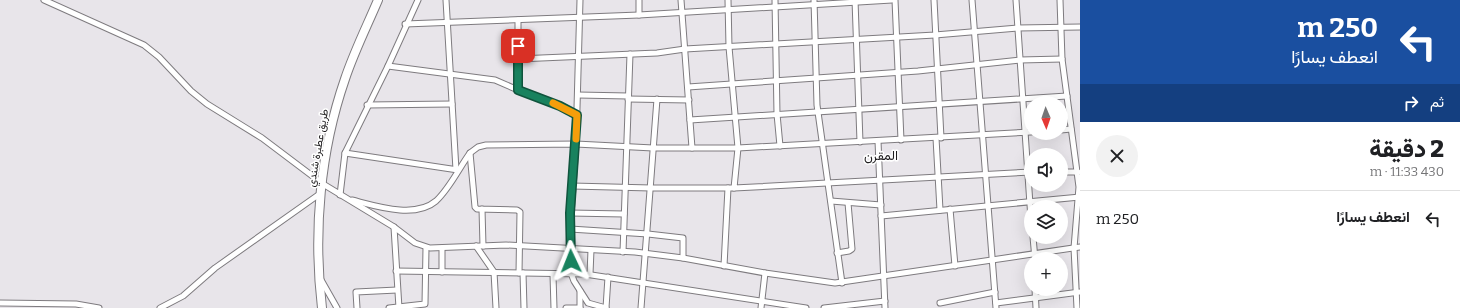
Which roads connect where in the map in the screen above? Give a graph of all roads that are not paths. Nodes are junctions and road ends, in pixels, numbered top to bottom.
1 (44, 0) edge
2 (378, 0) edge
3 (418, 0) edge
4 (446, 0) edge
5 (580, 0) edge
6 (639, 0) edge
7 (681, 0) edge
8 (728, 0) edge
9 (775, 0) edge
10 (893, 0) edge
11 (934, 0) edge
12 (972, 0) edge
13 (1016, 0) edge
14 (1060, 0) edge
15 (855, 1) edge
16 (814, 3) edge
17 (775, 7) junction
18 (729, 10) junction
19 (682, 12) junction
20 (639, 15) junction
21 (579, 17) junction
22 (518, 20) junction
23 (448, 23) junction
24 (406, 24) junction
25 (1060, 27) junction
26 (1080, 27) edge
27 (1018, 28) junction
28 (976, 32) junction
29 (935, 35) junction
30 (896, 37) junction
31 (856, 38) junction
32 (815, 41) junction
33 (776, 44) junction
34 (729, 47) junction
35 (685, 49) junction
36 (630, 54) junction
37 (579, 56) junction
38 (518, 59) junction
39 (1062, 59) junction
40 (1020, 60) junction
41 (388, 66) junction
42 (978, 66) junction
43 (937, 69) junction
44 (898, 73) junction
45 (452, 75) junction
46 (858, 75) junction
47 (815, 77) junction
48 (777, 80) junction
49 (732, 84) junction
50 (688, 87) junction
51 (518, 90) junction
52 (578, 95) junction
53 (1068, 96) joint
54 (628, 97) junction
55 (1022, 98) junction
56 (657, 99) junction
57 (689, 100) junction
58 (980, 102) junction
59 (452, 104) junction
60 (367, 105) junction
61 (939, 105) junction
62 (900, 107) junction
63 (859, 109) junction
64 (818, 111) junction
65 (778, 114) junction
66 (577, 115) junction
67 (734, 116) junction
68 (690, 120) junction
69 (1024, 121) edge
70 (1068, 129) edge
71 (1071, 129) junction
72 (1024, 132) edge
73 (982, 136) junction
74 (938, 138) junction
75 (901, 140) junction
76 (878, 141) junction
77 (860, 142) junction
78 (823, 143) junction
79 (576, 144) junction
80 (628, 146) junction
81 (780, 146) junction
82 (653, 148) junction
83 (692, 148) junction
84 (738, 148) junction
85 (345, 153) junction
86 (470, 153) junction
87 (458, 170) junction
88 (1024, 172) edge
89 (1068, 172) edge
90 (1078, 172) junction
91 (984, 175) junction
92 (939, 178) junction
93 (879, 180) junction
94 (828, 183) junction
95 (323, 184) junction
96 (572, 186) junction
97 (625, 188) junction
98 (651, 188) junction
99 (731, 188) junction
100 (321, 193) junction
101 (340, 195) junction
102 (1080, 197) edge
103 (347, 199) junction
104 (1042, 200) edge
105 (831, 201) junction
106 (1024, 201) edge
107 (848, 203) junction
108 (881, 205) junction
109 (987, 205) junction
110 (482, 209) junction
111 (950, 209) junction
112 (940, 210) junction
113 (570, 213) junction
114 (624, 214) junction
115 (881, 216) junction
116 (394, 227) junction
117 (570, 229) junction
118 (623, 233) junction
119 (648, 234) junction
120 (476, 246) junction
121 (483, 246) junction
122 (520, 246) junction
123 (1080, 247) edge
124 (426, 248) junction
125 (442, 248) junction
126 (570, 248) junction
127 (1074, 248) junction
128 (590, 250) junction
129 (623, 252) junction
130 (1054, 252) edge
131 (837, 253) junction
132 (646, 254) junction
133 (1024, 257) edge
134 (683, 258) junction
135 (993, 259) junction
136 (724, 266) junction
137 (955, 266) junction
138 (396, 271) junction
139 (425, 272) junction
140 (442, 272) junction
141 (494, 272) junction
142 (521, 273) junction
143 (571, 273) junction
144 (765, 273) junction
145 (553, 274) junction
146 (590, 274) junction
147 (320, 277) junction
148 (608, 277) junction
149 (884, 277) junction
150 (644, 282) junction
151 (842, 283) junction
152 (397, 290) junction
153 (580, 290) junction
154 (995, 292) junction
155 (1078, 292) edge
156 (1035, 297) junction
157 (762, 300) junction
158 (175, 301) junction
159 (885, 301) junction
160 (0, 302) edge
161 (940, 303) dead end
162 (996, 305) edge
163 (791, 307) edge
164 (99, 308) edge
165 (160, 308) edge
166 (172, 308) edge
167 (322, 308) edge
168 (337, 308) edge
169 (357, 308) edge
170 (390, 308) edge
171 (399, 308) edge
172 (496, 308) edge
173 (524, 308) edge
174 (554, 308) edge
175 (566, 308) edge
176 (580, 308) edge
177 (606, 308) edge
178 (641, 308) edge
179 (761, 308) edge
180 (806, 308) edge
181 (824, 308) edge
182 (885, 308) edge
183 (1036, 308) edge
184 (1077, 308) edge

1 - 95 street
2 - 95 highway, طريق عطبرة شندي
3 - 24 street
4 - 23 street
5 - 21 street
6 - 20 street
7 - 19 street
8 - 18 street
9 - 17 street
10 - 15 street
10 - 30 street
11 - 29 street
12 - 28 street
13 - 27 street
14 - 25 street
15 - 16 street
15 - 31 street
16 - 17 street
16 - 32 street
17 - 18 street
17 - 33 street
18 - 19 street
18 - 34 street
19 - 20 street
19 - 35 street
20 - 21 street
21 - 22 street
21 - 37 street
22 - 23 street
22 - 38 street
23 - 24 street
23 - 45 street
24 - 41 street
25 - 26 street
25 - 27 street
25 - 39 street
27 - 28 street
27 - 40 street
28 - 29 street
28 - 42 street
29 - 30 street
29 - 43 street
30 - 31 street
30 - 44 street
31 - 32 street
31 - 46 street
32 - 33 street
32 - 47 street
33 - 34 street
33 - 48 street
34 - 35 street
34 - 49 street
35 - 36 street
35 - 50 street
36 - 37 street
36 - 54 street
37 - 38 street
37 - 52 street
38 - 51 street
39 - 40 street
39 - 53 street
40 - 42 street
40 - 55 street
41 - 45 street
41 - 60 street
42 - 43 street
42 - 58 street
43 - 44 street
43 - 61 street
44 - 46 street
44 - 62 street
45 - 51 street
45 - 59 street
46 - 47 street
46 - 63 street
47 - 48 street
47 - 64 street
48 - 49 street
48 - 65 street
49 - 50 street
49 - 67 street
50 - 57 street
51 - 66 street
52 - 54 street
52 - 66 street
53 - 71 street
54 - 56 street
54 - 80 street
55 - 58 street
55 - 69 street
56 - 57 street
56 - 82 street
57 - 68 street
58 - 61 street
58 - 73 street
59 - 60 street
59 - 87 street
60 - 85 street
61 - 62 street
61 - 74 street
62 - 63 street
62 - 75 street
63 - 64 street
63 - 77 street
64 - 65 street
64 - 78 street
65 - 67 street
65 - 81 street
66 - 79 street
67 - 68 street
67 - 84 street
68 - 83 street
70 - 71 street
71 - 90 street
72 - 73 street
73 - 74 street
73 - 91 street
74 - 75 street
74 - 92 street
75 - 76 street
76 - 77 street
76 - 93 street
77 - 78 street
78 - 81 street
78 - 94 street
79 - 80 street
79 - 86 street
79 - 96 street
80 - 82 street
80 - 97 street
81 - 84 street
82 - 83 street
82 - 98 street
83 - 84 street
84 - 99 street
85 - 87 street
85 - 101 street
86 - 87 street
86 - 110 street
87 - 103 street
88 - 91 street
89 - 90 street
90 - 102 street
91 - 92 street
91 - 109 street
92 - 93 street
92 - 112 street
93 - 94 street
93 - 108 street
94 - 99 street
94 - 105 street
95 - 100 highway, طريق عطبرة شندي
95 - 101 street
96 - 97 street
96 - 113 street
97 - 98 street
97 - 114 street
98 - 99 street
98 - 119 street
99 - 136 street
100 - 147 highway, طريق عطبرة شندي
100 - 158 street
101 - 103 street
102 - 104 street
102 - 127 street
103 - 116 street
105 - 107 street
105 - 131 street
106 - 109 street
107 - 108 street
107 - 131 street
108 - 115 street
109 - 111 street
109 - 135 street
110 - 121 street
110 - 122 street
111 - 112 street
111 - 137 street
112 - 115 street
113 - 114 street
113 - 117 street
114 - 118 street
115 - 149 street
116 - 124 street
116 - 138 street
117 - 118 street
117 - 126 street
118 - 119 street
118 - 129 street
119 - 132 street
119 - 134 street
120 - 121 street
120 - 125 street
120 - 141 street
121 - 122 street
122 - 126 street
122 - 142 street
123 - 127 street
124 - 125 street
124 - 139 street
125 - 140 street
126 - 128 street
126 - 143 street
127 - 130 street
127 - 155 street
128 - 129 street
128 - 146 street
129 - 132 street
131 - 151 street
132 - 134 street
132 - 150 street
133 - 135 street
134 - 136 street
135 - 137 street
135 - 154 street
136 - 144 street
137 - 149 street
138 - 139 street
138 - 152 street
139 - 140 street
139 - 171 street
140 - 141 street
141 - 142 street
141 - 172 street
142 - 145 street
142 - 173 street
143 - 145 street
143 - 146 street
143 - 153 street
144 - 151 street
144 - 157 street
145 - 174 street
146 - 148 street
147 - 167 highway, طريق عطبرة شندي
147 - 168 street
148 - 150 street
148 - 177 street
149 - 151 street
149 - 159 street
150 - 157 street
150 - 178 street
152 - 169 street
152 - 171 street
153 - 176 street
153 - 177 street
154 - 161 street
154 - 162 street
155 - 156 street
155 - 184 street
156 - 162 street
156 - 183 street
157 - 163 street
157 - 179 street
158 - 165 street
158 - 166 street
159 - 181 street
159 - 182 street
160 - 164 street
163 - 180 street
170 - 171 street
175 - 176 street

